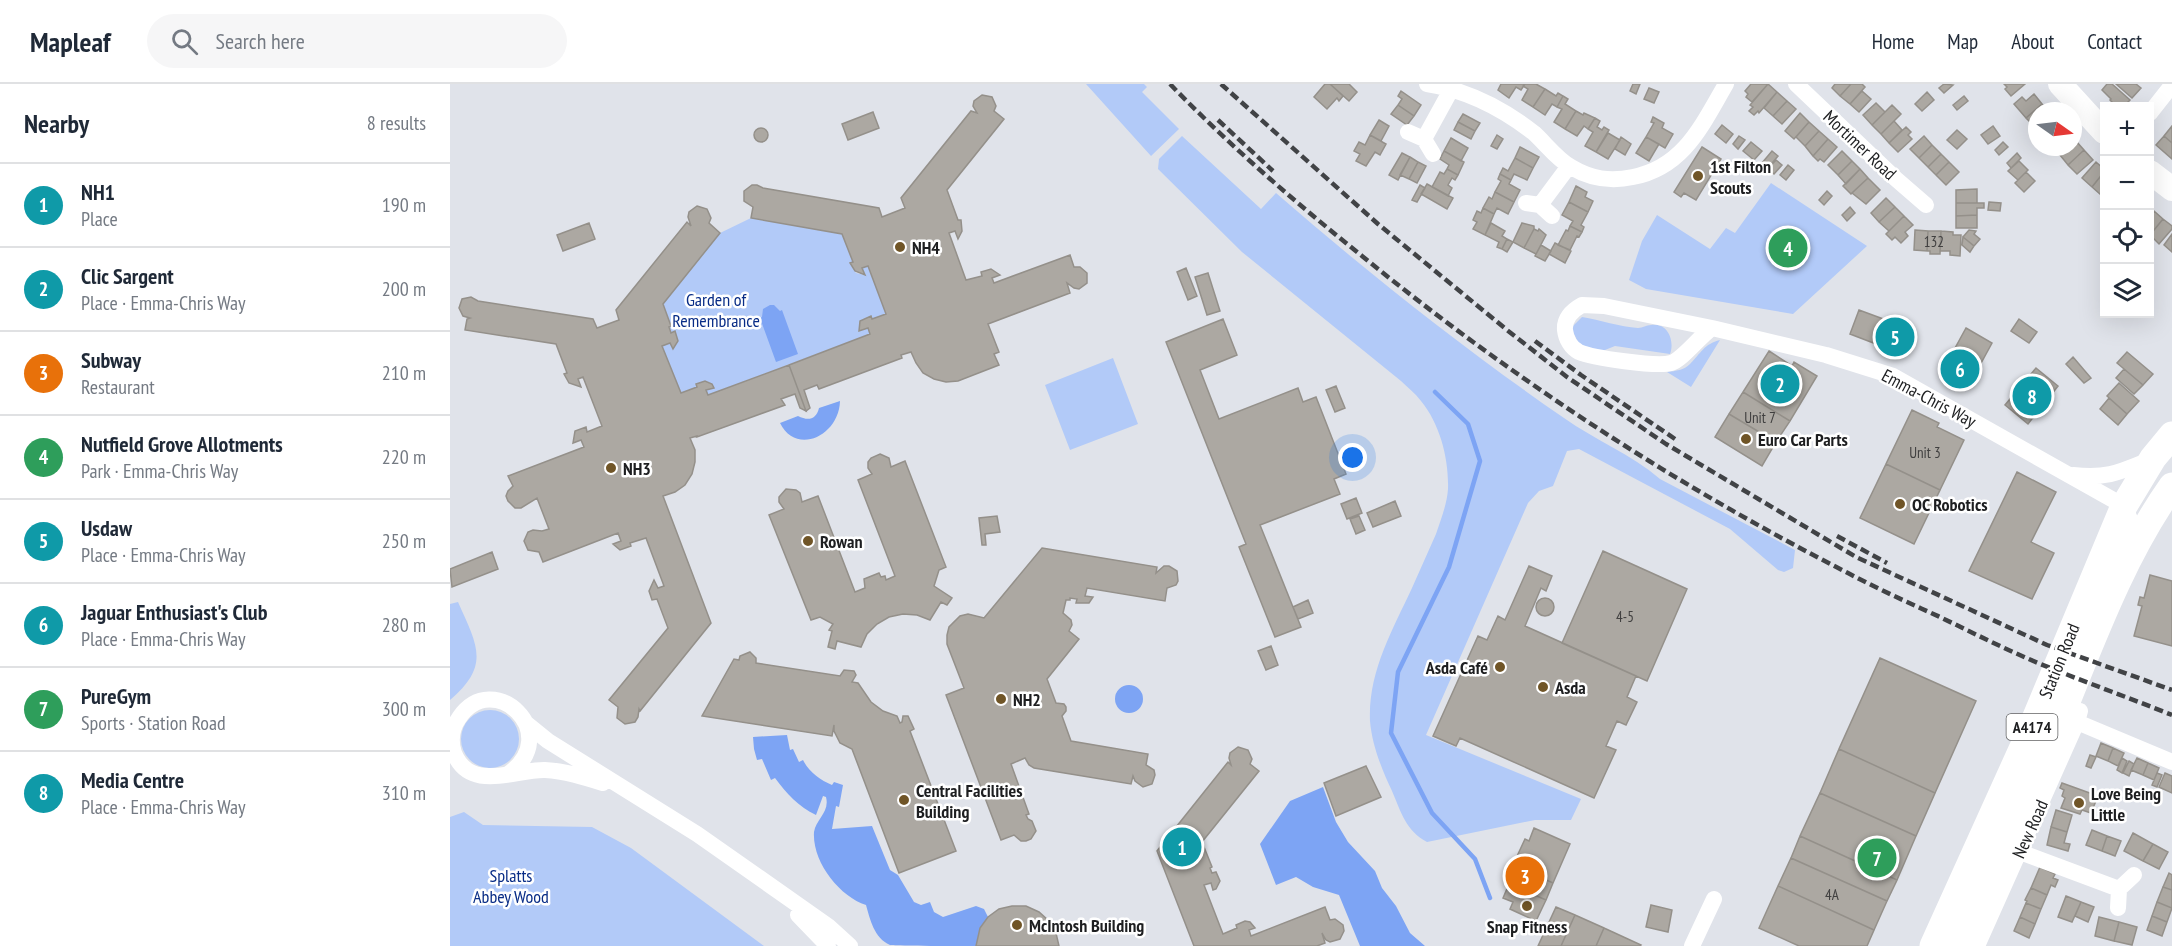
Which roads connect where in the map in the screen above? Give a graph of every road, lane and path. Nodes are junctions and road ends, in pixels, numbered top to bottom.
1 (1427, 84) edge
2 (1726, 84) edge
3 (1796, 84) edge
4 (2060, 84) edge
5 (2172, 85) edge
6 (1452, 88) junction
7 (2154, 108) edge
8 (2100, 128) edge
9 (1408, 132) dead end
10 (1424, 138) junction
11 (1433, 154) dead end
12 (1569, 166) junction
13 (2154, 174) edge
14 (2172, 189) edge
15 (1926, 205) dead end
16 (1539, 208) dead end
17 (1671, 319) junction
18 (1712, 328) junction
19 (1692, 344) junction
20 (2172, 435) edge
21 (2153, 458) junction
22 (2066, 474) junction
23 (2172, 486) edge
24 (2124, 506) junction
25 (2139, 539) junction
26 (527, 724) junction
27 (2172, 762) edge
28 (508, 774) junction
29 (630, 792) junction
30 (2020, 852) junction
31 (2134, 876) dead end
32 (770, 886) junction
33 (2119, 889) junction
34 (1714, 899) dead end
35 (2118, 908) dead end
36 (828, 946) edge
37 (850, 946) edge
38 (1692, 946) edge
39 (1933, 946) edge
40 (1958, 946) edge
41 (1977, 946) edge

1 - 6 street
2 - 12 street
3 - 15 street, Mortimer Road
4 - 8 street
5 - 7 street
6 - 10 street
6 - 12 street
9 - 10 street
10 - 11 street
12 - 16 street
13 - 14 street
17 - 18 street, Emma-Chris Way
17 - 19 street
17 - 19 street, Emma-Chris Way
18 - 19 street, Emma-Chris Way
18 - 22 street, Emma-Chris Way
20 - 21 main road, Station Road / A4174
21 - 22 street, Emma-Chris Way
21 - 24 main road, Station Road / A4174
22 - 24 street, Emma-Chris Way
23 - 25 main road, Station Road / A4174
24 - 25 street
24 - 39 main road, Station Road / A4174
25 - 40 main road, Station Road / A4174
26 - 28 street
26 - 28 street
26 - 29 street
27 - 30 street, New Road
28 - 29 street
29 - 32 street
30 - 33 street
30 - 41 street, New Road
31 - 33 street
32 - 36 street
32 - 37 street
33 - 35 street
34 - 38 street

